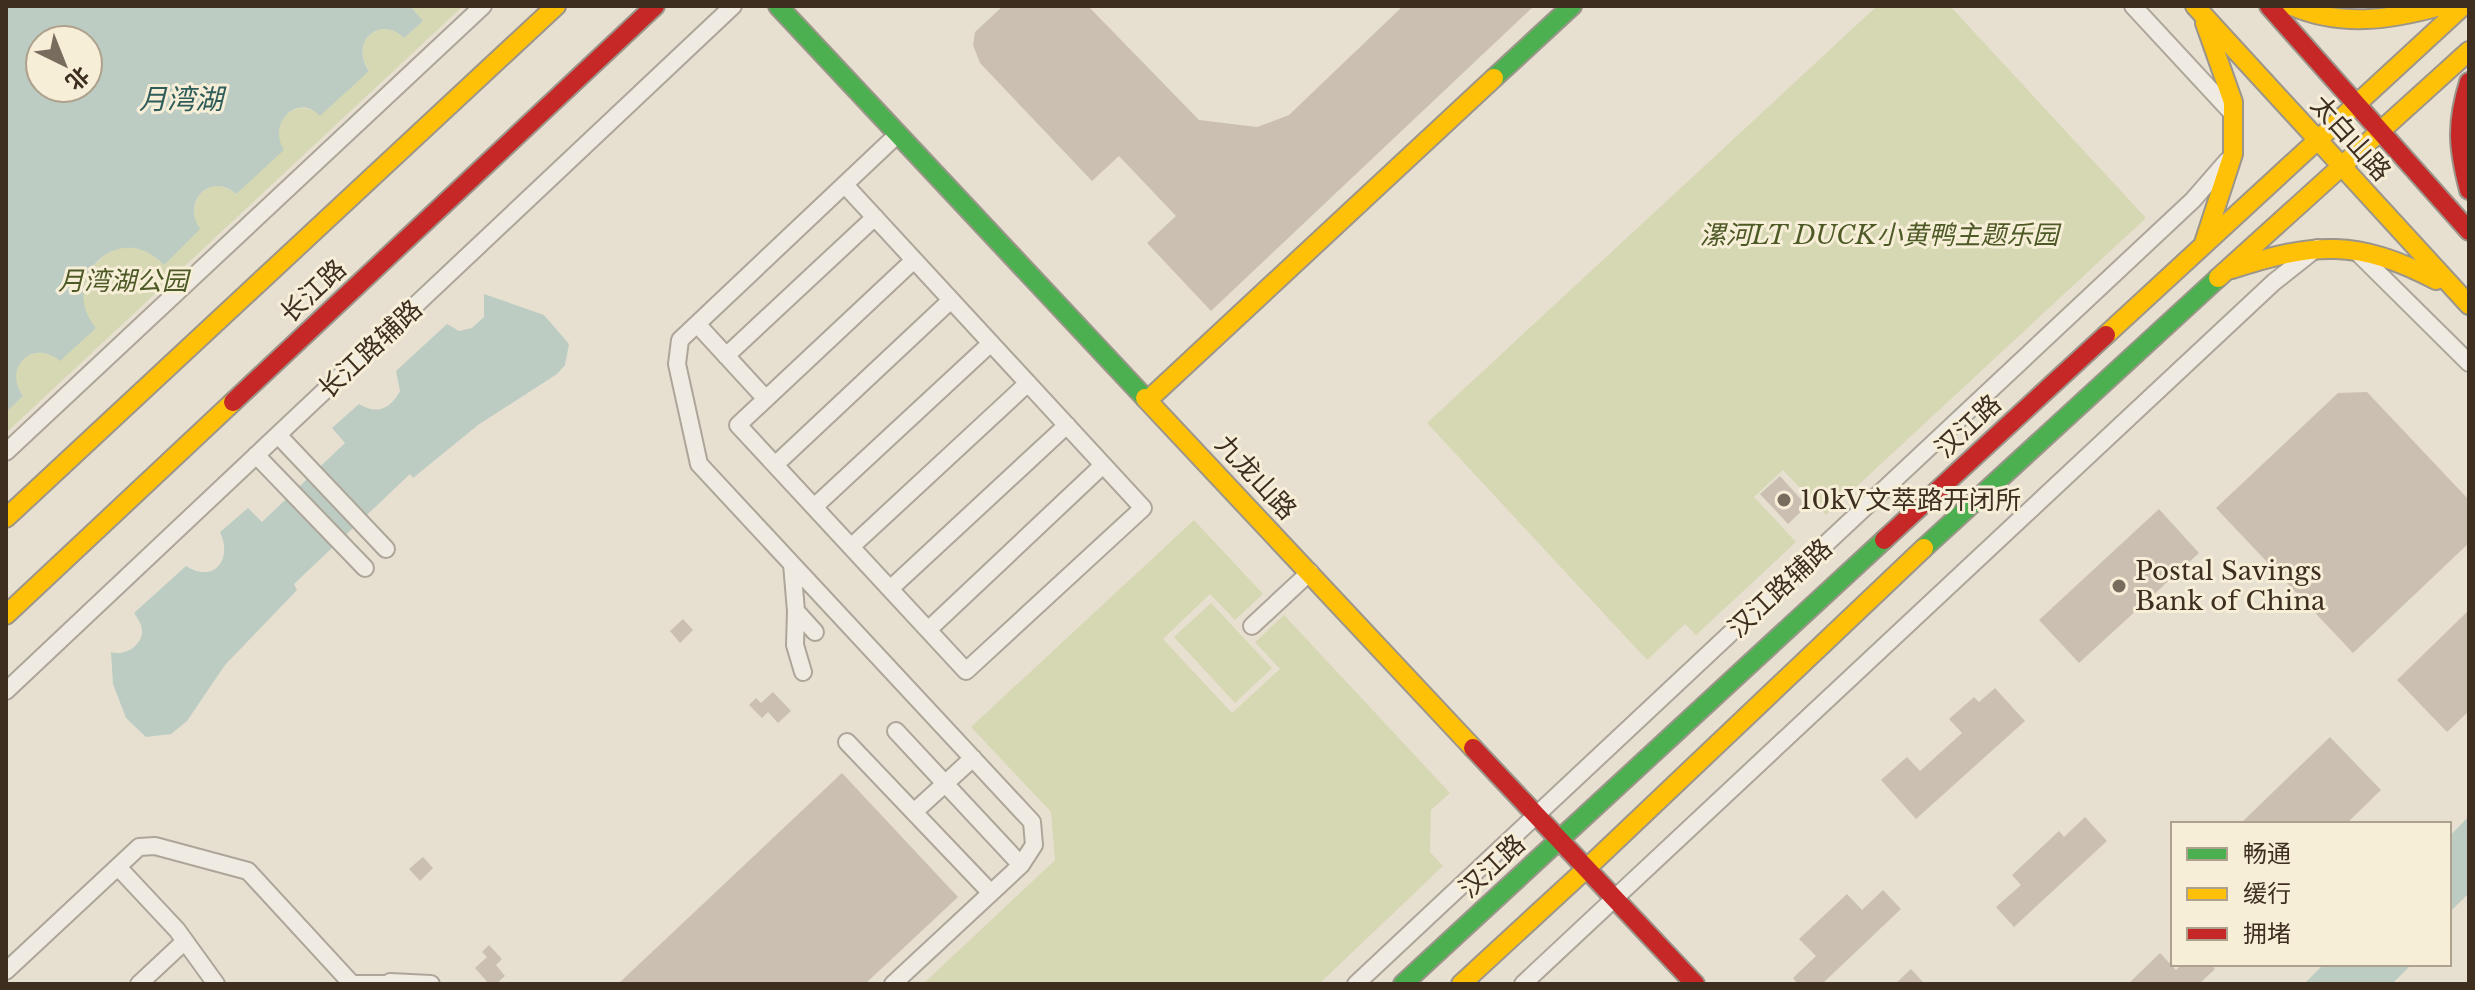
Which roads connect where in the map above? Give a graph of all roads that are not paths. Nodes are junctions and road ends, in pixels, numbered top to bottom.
1 (483, 6) edge
2 (556, 6) edge
3 (655, 6) edge
4 (733, 6) edge
5 (778, 6) edge
6 (1572, 6) edge
7 (2133, 6) edge
8 (2269, 6) edge
9 (2292, 6) edge
10 (2329, 6) edge
11 (2393, 6) edge
12 (2440, 6) edge
13 (2463, 6) edge
14 (2199, 10) edge
15 (2373, 20) junction
16 (2348, 21) junction
17 (2469, 51) edge
18 (2469, 82) edge
19 (2356, 104) junction
20 (2464, 107) edge
21 (2234, 115) junction
22 (2379, 130) junction
23 (898, 134) junction
24 (2318, 140) junction
25 (2457, 148) junction
26 (2233, 154) junction
27 (2469, 163) edge
28 (2341, 165) junction
29 (845, 185) junction
30 (2469, 190) edge
31 (875, 217) junction
32 (2469, 231) edge
33 (2204, 244) junction
34 (2321, 245) junction
35 (2352, 247) junction
36 (914, 260) junction
37 (2223, 272) junction
38 (2463, 298) edge
39 (951, 300) junction
40 (697, 324) junction
41 (991, 343) junction
42 (726, 356) junction
43 (2469, 363) edge
44 (1028, 383) junction
45 (766, 399) junction
46 (1148, 400) junction
47 (1067, 425) junction
48 (278, 435) junction
49 (6, 452) edge
50 (256, 455) junction
51 (775, 465) junction
52 (1103, 465) junction
53 (814, 507) junction
54 (6, 518) edge
55 (851, 547) junction
56 (386, 549) dead end
57 (792, 564) junction
58 (365, 568) dead end
59 (1310, 572) junction
60 (890, 589) junction
61 (796, 611) junction
62 (6, 615) edge
63 (1252, 626) dead end
64 (928, 630) junction
65 (815, 632) dead end
66 (803, 672) dead end
67 (6, 691) edge
68 (896, 731) dead end
69 (847, 742) dead end
70 (973, 758) junction
71 (945, 784) junction
72 (914, 812) junction
73 (1538, 814) junction
74 (1560, 837) junction
75 (1021, 865) junction
76 (118, 867) junction
77 (1587, 868) junction
78 (991, 893) junction
79 (1615, 898) junction
80 (185, 941) junction
81 (6, 971) edge
82 (390, 983) edge
83 (139, 984) edge
84 (216, 984) edge
85 (352, 984) edge
86 (431, 984) edge
87 (893, 984) edge
88 (1356, 984) edge
89 (1403, 984) edge
90 (1461, 984) edge
91 (1523, 984) edge
92 (1695, 984) edge

1 - 49 street
2 - 54 street, 长江路
3 - 62 street, 长江路
4 - 48 street, 长江路辅路
5 - 23 street, 九龙山路
6 - 46 street
7 - 21 street
8 - 19 street, 太白山路
9 - 16 street
10 - 16 street
11 - 15 street
12 - 15 street
13 - 19 street, 汉江路
14 - 21 street
14 - 24 street, 太白山路
15 - 16 street
17 - 22 street
18 - 20 street
19 - 22 street, 太白山路
19 - 24 street, 汉江路
20 - 25 street
21 - 26 street
22 - 28 street
22 - 32 street, 太白山路
23 - 29 street
23 - 46 street, 九龙山路
24 - 28 street, 太白山路
24 - 33 street, 汉江路
25 - 27 street
25 - 30 street
26 - 33 street
26 - 73 street, 汉江路辅路
28 - 37 street
28 - 38 street, 太白山路
29 - 31 street
29 - 40 street
31 - 36 street
31 - 42 street
33 - 74 street, 汉江路
34 - 35 street
34 - 37 street
34 - 79 street
35 - 38 street
35 - 43 street
36 - 39 street
36 - 45 street
37 - 77 street
39 - 41 street
39 - 51 street
40 - 42 street
40 - 57 street
41 - 44 street
41 - 53 street
42 - 45 street
44 - 47 street
44 - 55 street
45 - 51 street
46 - 59 street, 九龙山路
47 - 52 street
47 - 60 street
48 - 50 street, 长江路辅路
48 - 56 street
50 - 58 street
50 - 67 street, 长江路辅路
51 - 53 street
52 - 64 street
52 - 64 street
53 - 55 street
55 - 60 street
57 - 61 street
57 - 70 street
59 - 63 street
59 - 73 street, 九龙山路
60 - 64 street
61 - 65 street
61 - 66 street
68 - 71 street
69 - 72 street
70 - 71 street
70 - 75 street
71 - 72 street
71 - 75 street
72 - 78 street
73 - 74 street, 九龙山路
73 - 88 street, 汉江路辅路
74 - 77 street, 九龙山路
74 - 89 street, 汉江路
75 - 78 street
76 - 80 street
76 - 81 street
76 - 85 street
77 - 79 street, 九龙山路
77 - 90 street
78 - 87 street
79 - 91 street
79 - 92 street, 九龙山路
80 - 83 street
80 - 84 street
82 - 85 street
82 - 86 street

